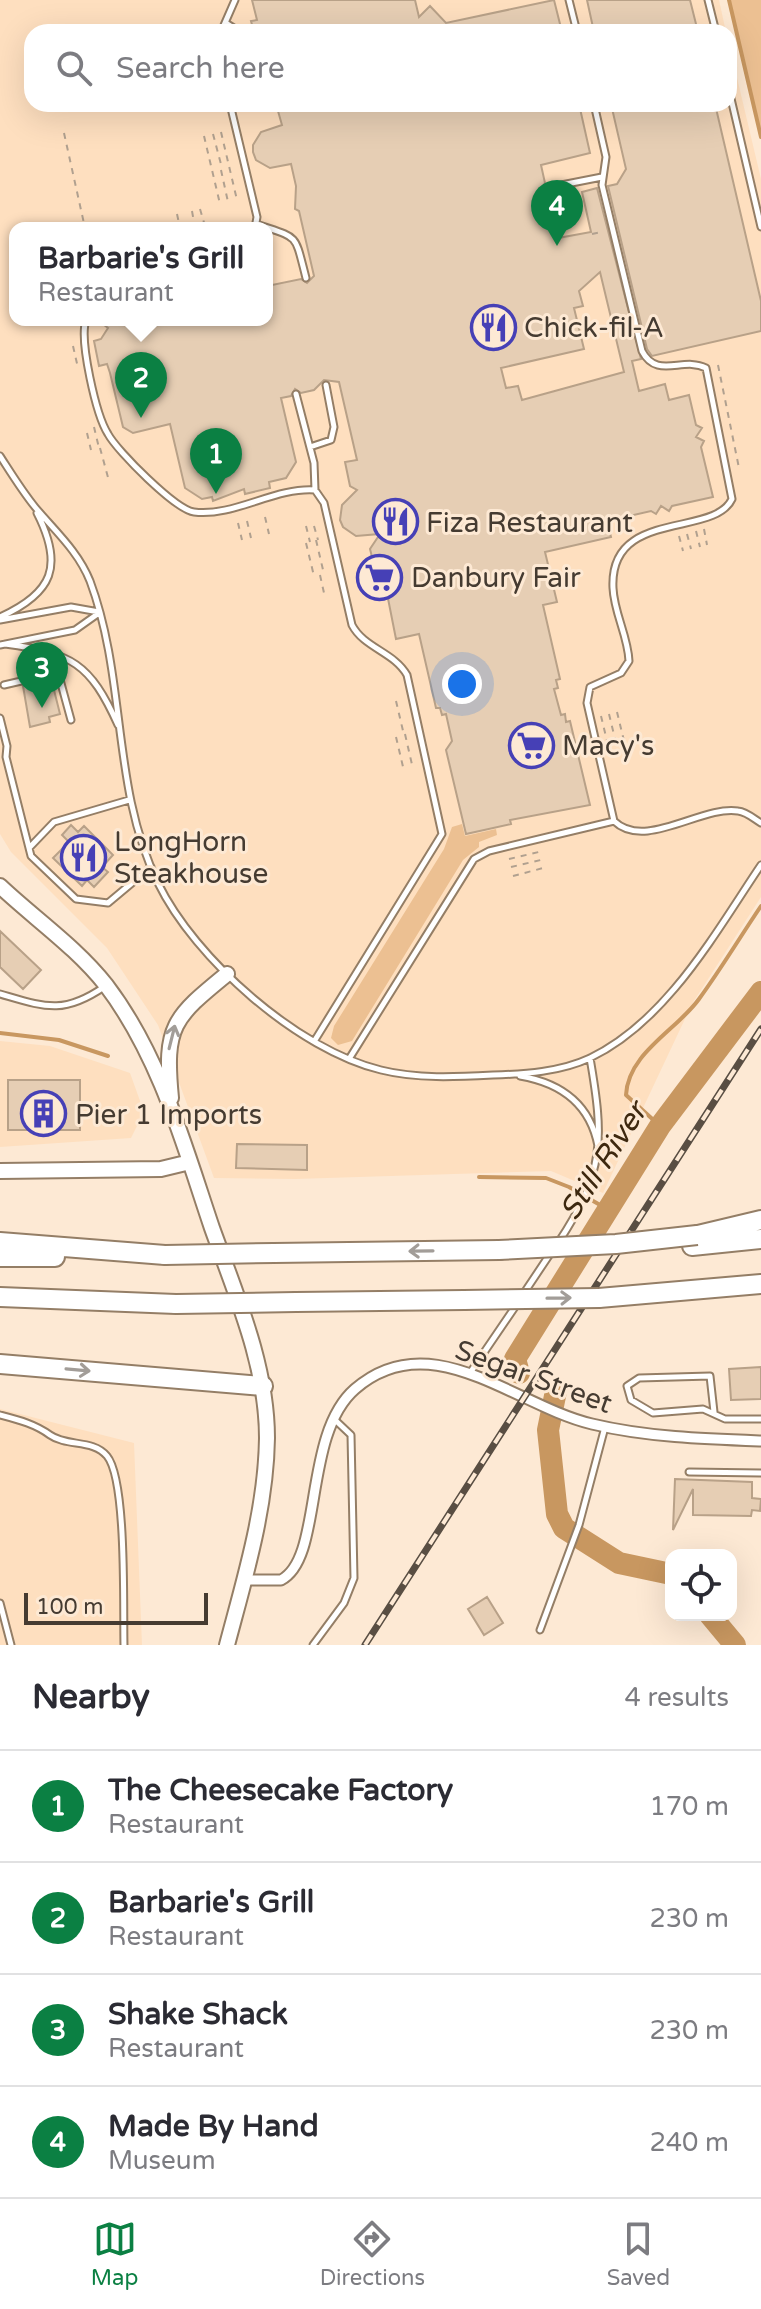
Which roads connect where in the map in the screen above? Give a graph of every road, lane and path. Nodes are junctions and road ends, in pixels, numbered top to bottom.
1 (235, 0) edge
2 (569, 0) edge
3 (708, 0) edge
4 (226, 23) edge
5 (575, 24) edge
6 (714, 24) edge
7 (232, 112) edge
8 (596, 112) edge
9 (734, 112) edge
10 (221, 132) dead end
11 (64, 133) dead end
12 (213, 134) dead end
13 (204, 136) dead end
14 (602, 177) junction
15 (546, 188) dead end
16 (237, 200) dead end
17 (228, 202) dead end
18 (220, 204) dead end
19 (200, 209) dead end
20 (192, 211) dead end
21 (177, 214) dead end
22 (84, 222) edge
23 (179, 222) edge
24 (194, 222) edge
25 (204, 222) edge
26 (255, 222) edge
27 (761, 227) edge
28 (273, 229) edge
29 (613, 230) junction
30 (592, 234) dead end
31 (306, 278) dead end
32 (85, 326) edge
33 (718, 365) dead end
34 (326, 385) dead end
35 (296, 394) dead end
36 (94, 427) dead end
37 (87, 433) dead end
38 (310, 447) junction
39 (91, 450) dead end
40 (0, 456) edge
41 (739, 468) dead end
42 (109, 481) dead end
43 (315, 490) junction
44 (33, 505) junction
45 (265, 517) dead end
46 (247, 521) dead end
47 (238, 523) dead end
48 (306, 526) dead end
49 (314, 526) dead end
50 (704, 529) dead end
51 (696, 531) dead end
52 (687, 533) dead end
53 (269, 534) dead end
54 (679, 535) dead end
55 (251, 538) dead end
56 (242, 540) dead end
57 (707, 545) dead end
58 (700, 547) dead end
59 (691, 549) dead end
60 (683, 551) dead end
61 (314, 576) dead end
62 (324, 593) dead end
63 (100, 612) junction
64 (0, 619) edge
65 (3, 645) edge
66 (4, 685) dead end
67 (396, 701) dead end
68 (617, 712) dead end
69 (609, 714) dead end
70 (601, 716) dead end
71 (0, 718) edge
72 (71, 720) dead end
73 (120, 729) junction
74 (396, 737) dead end
75 (625, 745) dead end
76 (617, 747) dead end
77 (609, 749) dead end
78 (413, 769) dead end
79 (404, 771) dead end
80 (129, 800) junction
81 (614, 821) junction
82 (761, 823) edge
83 (30, 847) junction
84 (543, 851) dead end
85 (509, 859) dead end
86 (545, 859) dead end
87 (761, 865) edge
88 (151, 867) junction
89 (511, 867) dead end
90 (547, 867) dead end
91 (513, 876) dead end
92 (0, 886) edge
93 (227, 974) junction
94 (106, 986) junction
95 (0, 994) edge
96 (315, 1040) junction
97 (590, 1058) junction
98 (349, 1059) junction
99 (511, 1074) junction
100 (172, 1114) junction
101 (599, 1154) junction
102 (190, 1162) junction
103 (0, 1171) edge
104 (761, 1220) edge
105 (761, 1239) edge
106 (694, 1241) junction
107 (0, 1242) edge
108 (165, 1255) junction
109 (0, 1257) edge
110 (761, 1284) edge
111 (671, 1294) junction
112 (761, 1296) edge
113 (0, 1297) edge
114 (176, 1304) junction
115 (0, 1306) edge
116 (0, 1364) edge
117 (470, 1373) junction
118 (263, 1386) junction
119 (714, 1412) junction
120 (0, 1415) edge
121 (332, 1417) junction
122 (761, 1419) edge
123 (605, 1427) junction
124 (761, 1441) edge
125 (689, 1472) dead end
126 (761, 1473) edge
127 (245, 1580) junction
128 (0, 1603) edge
129 (540, 1630) dead end
130 (11, 1645) edge
131 (124, 1645) edge
132 (227, 1645) edge
133 (313, 1645) edge

1 - 4 lane
2 - 5 lane
3 - 6 lane
7 - 26 lane
8 - 14 lane
9 - 27 lane
10 - 16 path
11 - 22 path
12 - 17 path
13 - 18 path
14 - 15 lane
14 - 29 lane
19 - 25 path
20 - 24 path
21 - 23 path
28 - 31 lane
29 - 30 path
29 - 81 lane
32 - 43 lane
33 - 41 path
34 - 38 lane
35 - 38 lane
36 - 42 path
37 - 39 path
38 - 43 lane
40 - 44 lane
43 - 96 lane
44 - 63 lane
44 - 64 lane
45 - 53 path
46 - 55 path
47 - 56 path
48 - 61 path
49 - 62 path
50 - 57 path
51 - 58 path
52 - 59 path
54 - 60 path
63 - 64 lane
63 - 65 lane
63 - 73 lane
65 - 73 lane
66 - 72 lane
67 - 78 path
68 - 75 path
69 - 76 path
70 - 77 path
71 - 83 lane
73 - 80 lane
74 - 79 path
80 - 83 lane
80 - 88 lane
81 - 82 lane
81 - 98 lane
83 - 88 lane
84 - 85 path
86 - 89 path
87 - 97 lane
88 - 93 lane
90 - 91 path
92 - 94 main road
93 - 96 lane
100 -> 93 main road
94 - 95 lane
94 - 100 main road
96 - 98 lane
97 - 99 lane
97 - 101 lane
98 - 99 lane
99 - 101 lane
100 - 102 main road
101 - 117 lane
102 - 103 main road
102 - 118 main road
104 - 106 highway
105 - 106 highway
106 -> 108 highway, bridge
107 - 108 highway
108 - 109 highway
110 - 111 highway
111 - 112 highway
114 -> 111 highway, bridge
113 - 114 highway
114 - 115 highway
116 -> 118 highway
117 - 121 street, Segar Street
117 - 123 street, Segar Street
118 - 127 main road
119 - 119 lane
119 - 122 lane
120 - 131 lane
121 - 127 street, Segar Street
121 - 133 lane
123 - 124 street, Segar Street
123 - 129 lane
125 - 126 lane
127 - 132 main road
128 - 130 lane

